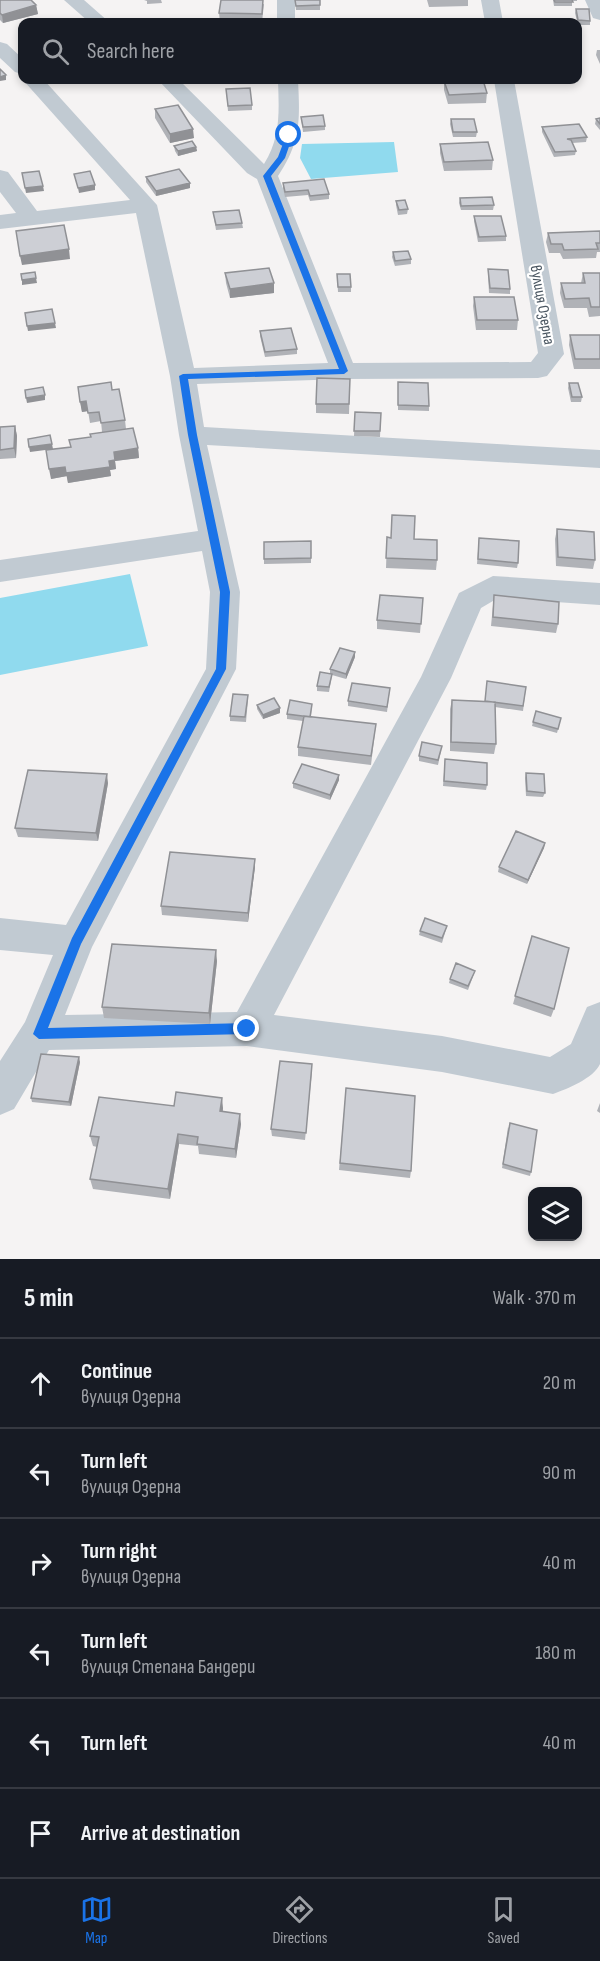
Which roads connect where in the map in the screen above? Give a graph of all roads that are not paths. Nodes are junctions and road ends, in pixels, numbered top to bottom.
1 (73, 0) edge
2 (286, 0) edge
3 (490, 0) edge
4 (594, 0) edge
5 (600, 14) edge
6 (95, 18) edge
7 (286, 18) edge
8 (493, 18) edge
9 (0, 48) edge
10 (18, 64) edge
11 (37, 84) edge
12 (172, 84) edge
13 (288, 84) edge
14 (505, 84) edge
15 (267, 176) junction
16 (0, 177) edge
17 (146, 205) junction
18 (32, 219) junction
19 (0, 222) edge
20 (344, 371) junction
21 (183, 376) junction
22 (192, 435) junction
23 (600, 459) edge
24 (214, 539) junction
25 (0, 571) edge
26 (600, 594) edge
27 (0, 934) edge
28 (76, 942) junction
29 (600, 1019) edge
30 (247, 1029) junction
31 (39, 1034) junction
32 (0, 1096) edge

1 - 6 street
2 - 7 street
3 - 8 street
4 - 5 street
9 - 10 street
11 - 17 street
12 - 15 street
13 - 15 street
14 - 20 street, вулиця Озерна
15 - 20 street
16 - 18 street
17 - 18 street
17 - 21 street
18 - 19 street
20 - 21 street, вулиця Озерна
21 - 22 street
22 - 23 street
22 - 24 street
24 - 25 street
24 - 28 street
26 - 30 street
27 - 28 street
28 - 31 street
29 - 30 street
30 - 31 street
31 - 32 street

